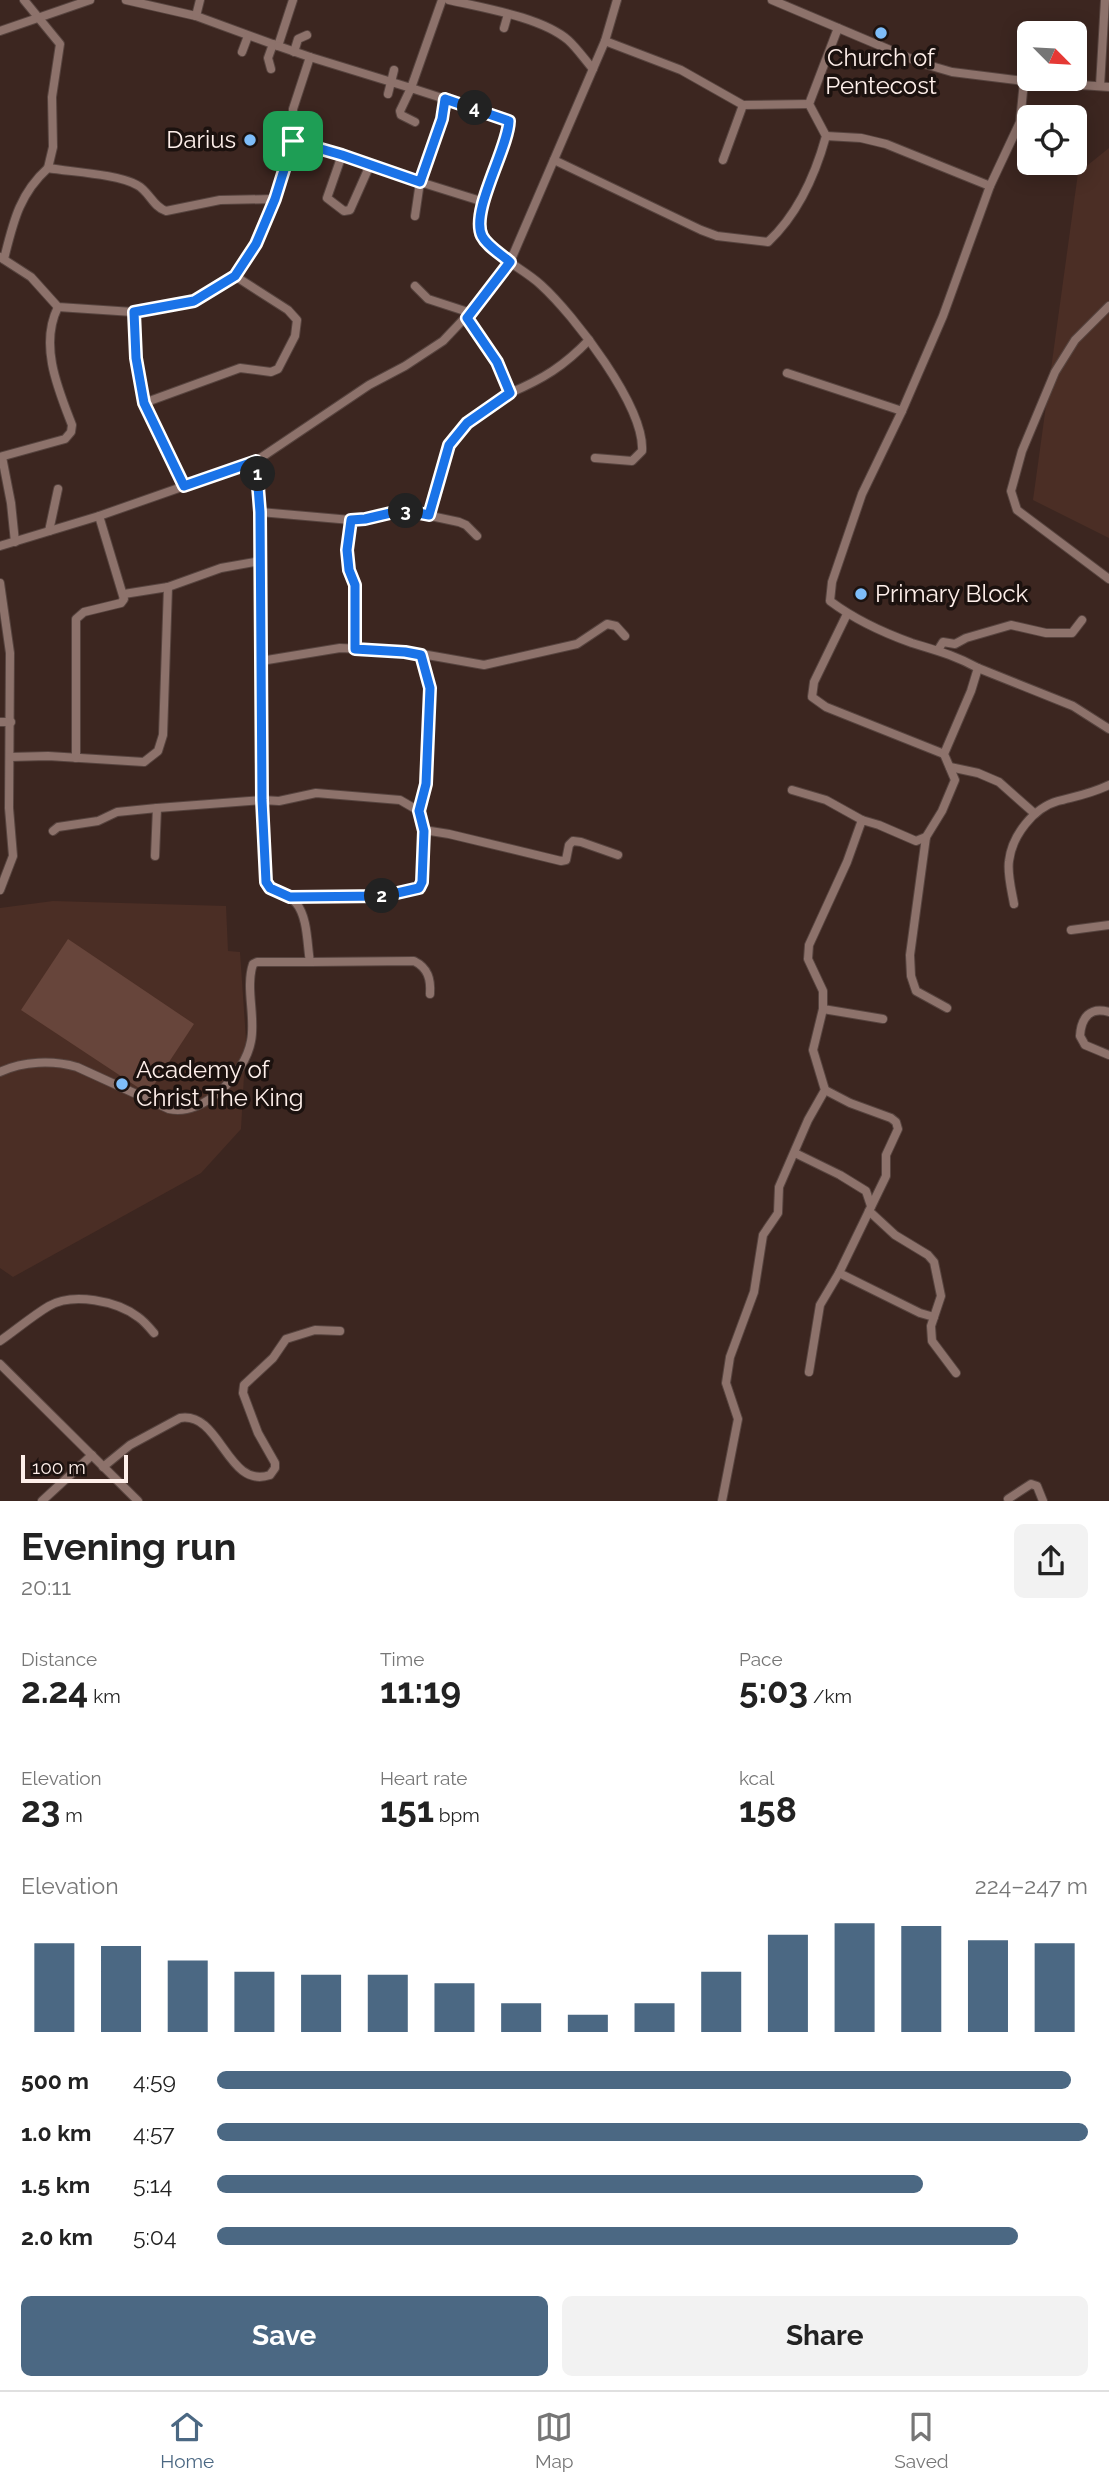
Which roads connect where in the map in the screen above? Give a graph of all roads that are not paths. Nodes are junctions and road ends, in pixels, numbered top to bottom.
1 (24, 0) edge
2 (90, 0) edge
3 (126, 0) edge
4 (200, 0) edge
5 (293, 0) edge
6 (442, 0) edge
7 (449, 0) edge
8 (617, 0) edge
9 (772, 0) edge
10 (1105, 0) edge
11 (472, 3) edge
12 (508, 14) junction
13 (39, 16) junction
14 (196, 16) junction
15 (504, 28) dead end
16 (838, 28) junction
17 (0, 32) edge
18 (307, 35) dead end
19 (248, 36) junction
20 (605, 41) junction
21 (275, 45) junction
22 (242, 52) dead end
23 (294, 52) junction
24 (310, 57) junction
25 (271, 69) dead end
26 (593, 69) junction
27 (394, 70) dead end
28 (1017, 80) edge
29 (391, 81) junction
30 (1087, 86) edge
31 (1105, 87) edge
32 (411, 88) junction
33 (1023, 91) edge
34 (388, 94) dead end
35 (445, 99) junction
36 (809, 104) junction
37 (743, 105) junction
38 (415, 122) dead end
39 (826, 136) junction
40 (293, 141) junction
41 (342, 155) junction
42 (554, 160) junction
43 (723, 160) dead end
44 (370, 165) junction
45 (48, 168) junction
46 (420, 182) junction
47 (990, 186) junction
48 (275, 199) junction
49 (484, 202) junction
50 (415, 216) dead end
51 (2, 258) edge
52 (510, 262) junction
53 (235, 276) junction
54 (415, 286) dead end
55 (1109, 306) edge
56 (58, 307) junction
57 (134, 312) junction
58 (469, 315) junction
59 (589, 340) junction
60 (787, 373) dead end
61 (510, 393) junction
62 (144, 403) junction
63 (902, 411) junction
64 (1, 457) edge
65 (595, 458) dead end
66 (256, 461) junction
67 (184, 486) junction
68 (58, 489) dead end
69 (260, 512) junction
70 (429, 515) junction
71 (99, 516) junction
72 (351, 520) junction
73 (50, 531) junction
74 (477, 536) dead end
75 (15, 541) junction
76 (0, 546) edge
77 (260, 561) junction
78 (1109, 579) edge
79 (0, 583) edge
80 (168, 587) junction
81 (124, 594) junction
82 (847, 614) junction
83 (1082, 620) dead end
84 (625, 636) dead end
85 (355, 649) junction
86 (938, 650) junction
87 (421, 655) junction
88 (261, 661) junction
89 (978, 668) junction
90 (0, 722) edge
91 (11, 722) junction
92 (1109, 729) edge
93 (944, 754) junction
94 (10, 757) junction
95 (76, 758) junction
96 (950, 767) junction
97 (1109, 785) edge
98 (792, 790) dead end
99 (262, 800) junction
100 (157, 807) junction
101 (5, 809) edge
102 (419, 811) junction
103 (1034, 813) junction
104 (862, 820) junction
105 (53, 831) dead end
106 (424, 831) junction
107 (926, 837) junction
108 (618, 855) dead end
109 (156, 856) dead end
110 (0, 890) edge
111 (290, 897) junction
112 (1014, 904) dead end
113 (1109, 925) edge
114 (1071, 930) dead end
115 (310, 962) junction
116 (430, 994) dead end
117 (947, 1008) dead end
118 (823, 1009) junction
119 (1109, 1012) edge
120 (883, 1019) dead end
121 (1109, 1055) edge
122 (0, 1072) edge
123 (825, 1090) junction
124 (795, 1153) junction
125 (870, 1209) junction
126 (839, 1273) junction
127 (934, 1317) junction
128 (340, 1331) dead end
129 (154, 1332) dead end
130 (0, 1341) edge
131 (0, 1365) edge
132 (810, 1372) dead end
133 (956, 1373) dead end
134 (92, 1455) junction
135 (103, 1467) junction
136 (1008, 1499) dead end
137 (42, 1501) edge
138 (138, 1501) edge
139 (722, 1501) edge
140 (1043, 1501) edge

1 - 13 street
2 - 13 street
3 - 14 street
4 - 14 street
5 - 21 street
6 - 32 street
7 - 11 street
8 - 20 street
9 - 16 street
10 - 31 street
11 - 12 street
12 - 15 street
12 - 26 street
13 - 17 street
13 - 45 street
14 - 19 street
16 - 28 street
16 - 36 street
18 - 23 street
19 - 21 street
19 - 22 street
20 - 26 street
20 - 37 street
21 - 23 street
21 - 25 street
23 - 24 street
24 - 29 street
24 - 40 street
26 - 42 street
27 - 29 street
29 - 32 street
29 - 34 street
30 - 31 street
32 - 35 street
32 - 38 street
33 - 47 street
35 - 46 street
35 - 49 street
36 - 37 street
36 - 39 street
37 - 43 street
39 - 42 street
39 - 47 street
40 - 41 street
40 - 48 street
41 - 44 street
41 - 44 street
42 - 52 street
44 - 46 street
45 - 48 street
45 - 51 street
46 - 49 street
46 - 50 street
47 - 63 street
48 - 53 street
49 - 52 street
51 - 56 street
52 - 58 street
52 - 59 street
53 - 57 street
53 - 62 street
54 - 58 street
55 - 78 street
56 - 57 street
56 - 64 street
57 - 62 street
58 - 61 street
58 - 66 street
59 - 61 street
59 - 65 street
60 - 63 street
61 - 70 street
62 - 67 street
63 - 82 street
64 - 75 street
66 - 67 street
66 - 69 street
67 - 71 street
68 - 73 street
69 - 72 street
69 - 77 street
70 - 72 street
70 - 74 street
71 - 73 street
71 - 81 street
72 - 85 street
73 - 75 street
75 - 76 street
77 - 80 street
77 - 88 street
79 - 91 street
80 - 81 street
80 - 95 street
81 - 95 street
82 - 86 street
82 - 93 street
83 - 86 street
84 - 87 street
85 - 87 street
85 - 88 street
86 - 89 street
87 - 102 street
88 - 99 street
89 - 92 street
89 - 93 street
90 - 91 street
91 - 94 street
93 - 96 street
94 - 95 street
94 - 101 street
96 - 103 street
96 - 107 street
97 - 103 street
98 - 104 street
99 - 100 street
99 - 102 street
99 - 111 street
100 - 105 street
100 - 109 street
101 - 110 street
102 - 106 street
103 - 112 street
104 - 107 street
104 - 118 street
106 - 108 street
106 - 111 street
107 - 117 street
111 - 115 street
113 - 114 street
115 - 116 street
115 - 122 street
118 - 120 street
118 - 123 street
119 - 121 street
123 - 124 street
123 - 125 street
124 - 125 street
124 - 139 street
125 - 126 street
125 - 127 street
126 - 127 street
126 - 132 street
127 - 133 street
128 - 135 street
129 - 130 street
131 - 134 street
134 - 135 street
134 - 137 street
135 - 138 street
136 - 140 street

